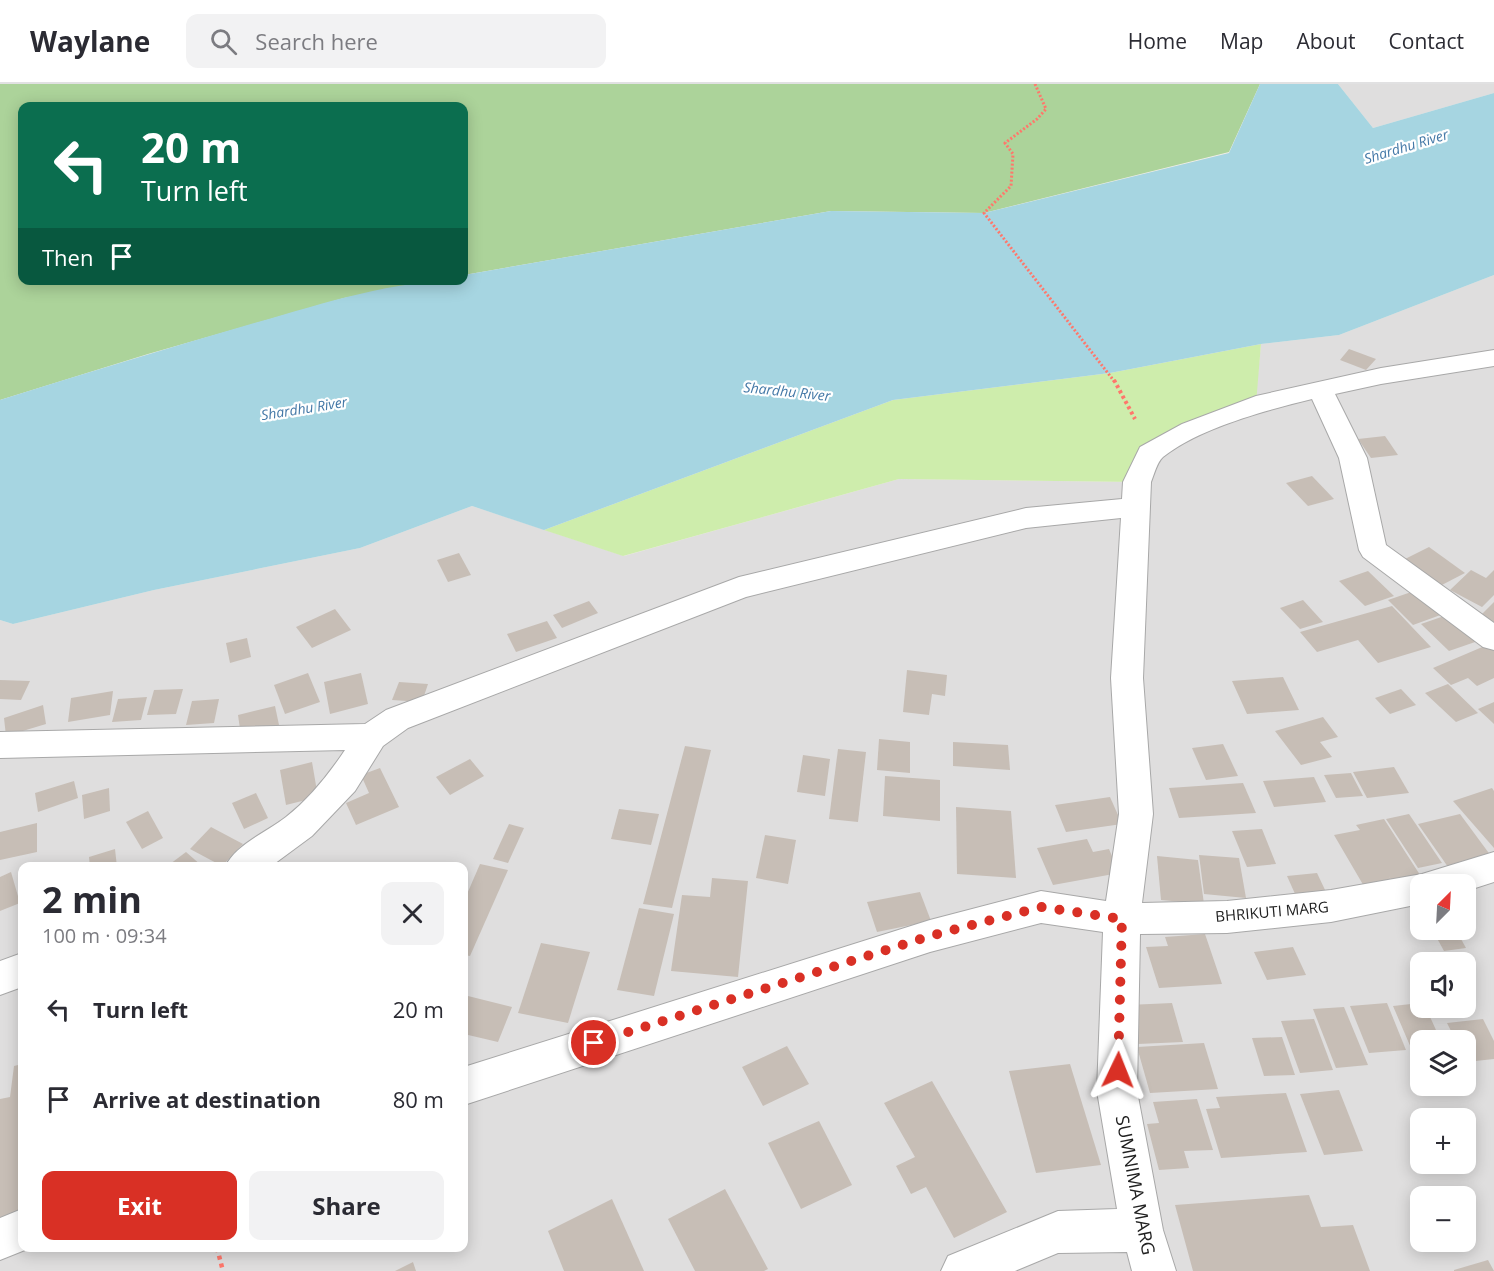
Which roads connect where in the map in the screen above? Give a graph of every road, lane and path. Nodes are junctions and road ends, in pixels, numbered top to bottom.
1 (1035, 84) edge
2 (1494, 358) edge
3 (1320, 390) junction
4 (1135, 419) dead end
5 (1136, 507) junction
6 (1494, 639) edge
7 (370, 738) junction
8 (0, 745) edge
9 (250, 862) edge
10 (1494, 867) edge
11 (1471, 874) edge
12 (1410, 891) edge
13 (1122, 919) junction
14 (18, 971) edge
15 (0, 978) edge
16 (468, 1085) edge
17 (1142, 1230) junction
18 (18, 1232) edge
19 (0, 1239) edge
20 (218, 1252) edge
21 (223, 1271) edge
22 (963, 1271) edge
23 (1154, 1271) edge

1 - 4 path
2 - 3 street, SUMNIMA MARG
3 - 5 street, SUMNIMA MARG
3 - 6 street
5 - 7 street
5 - 13 street, SUMNIMA MARG
7 - 8 street
7 - 9 street
10 - 11 street
12 - 13 street, BHRIKUTI MARG
13 - 16 street, BHRIKUTI MARG
13 - 17 street, SUMNIMA MARG
14 - 15 street
17 - 22 street
17 - 23 street, SUMNIMA MARG
18 - 19 street
20 - 21 path

